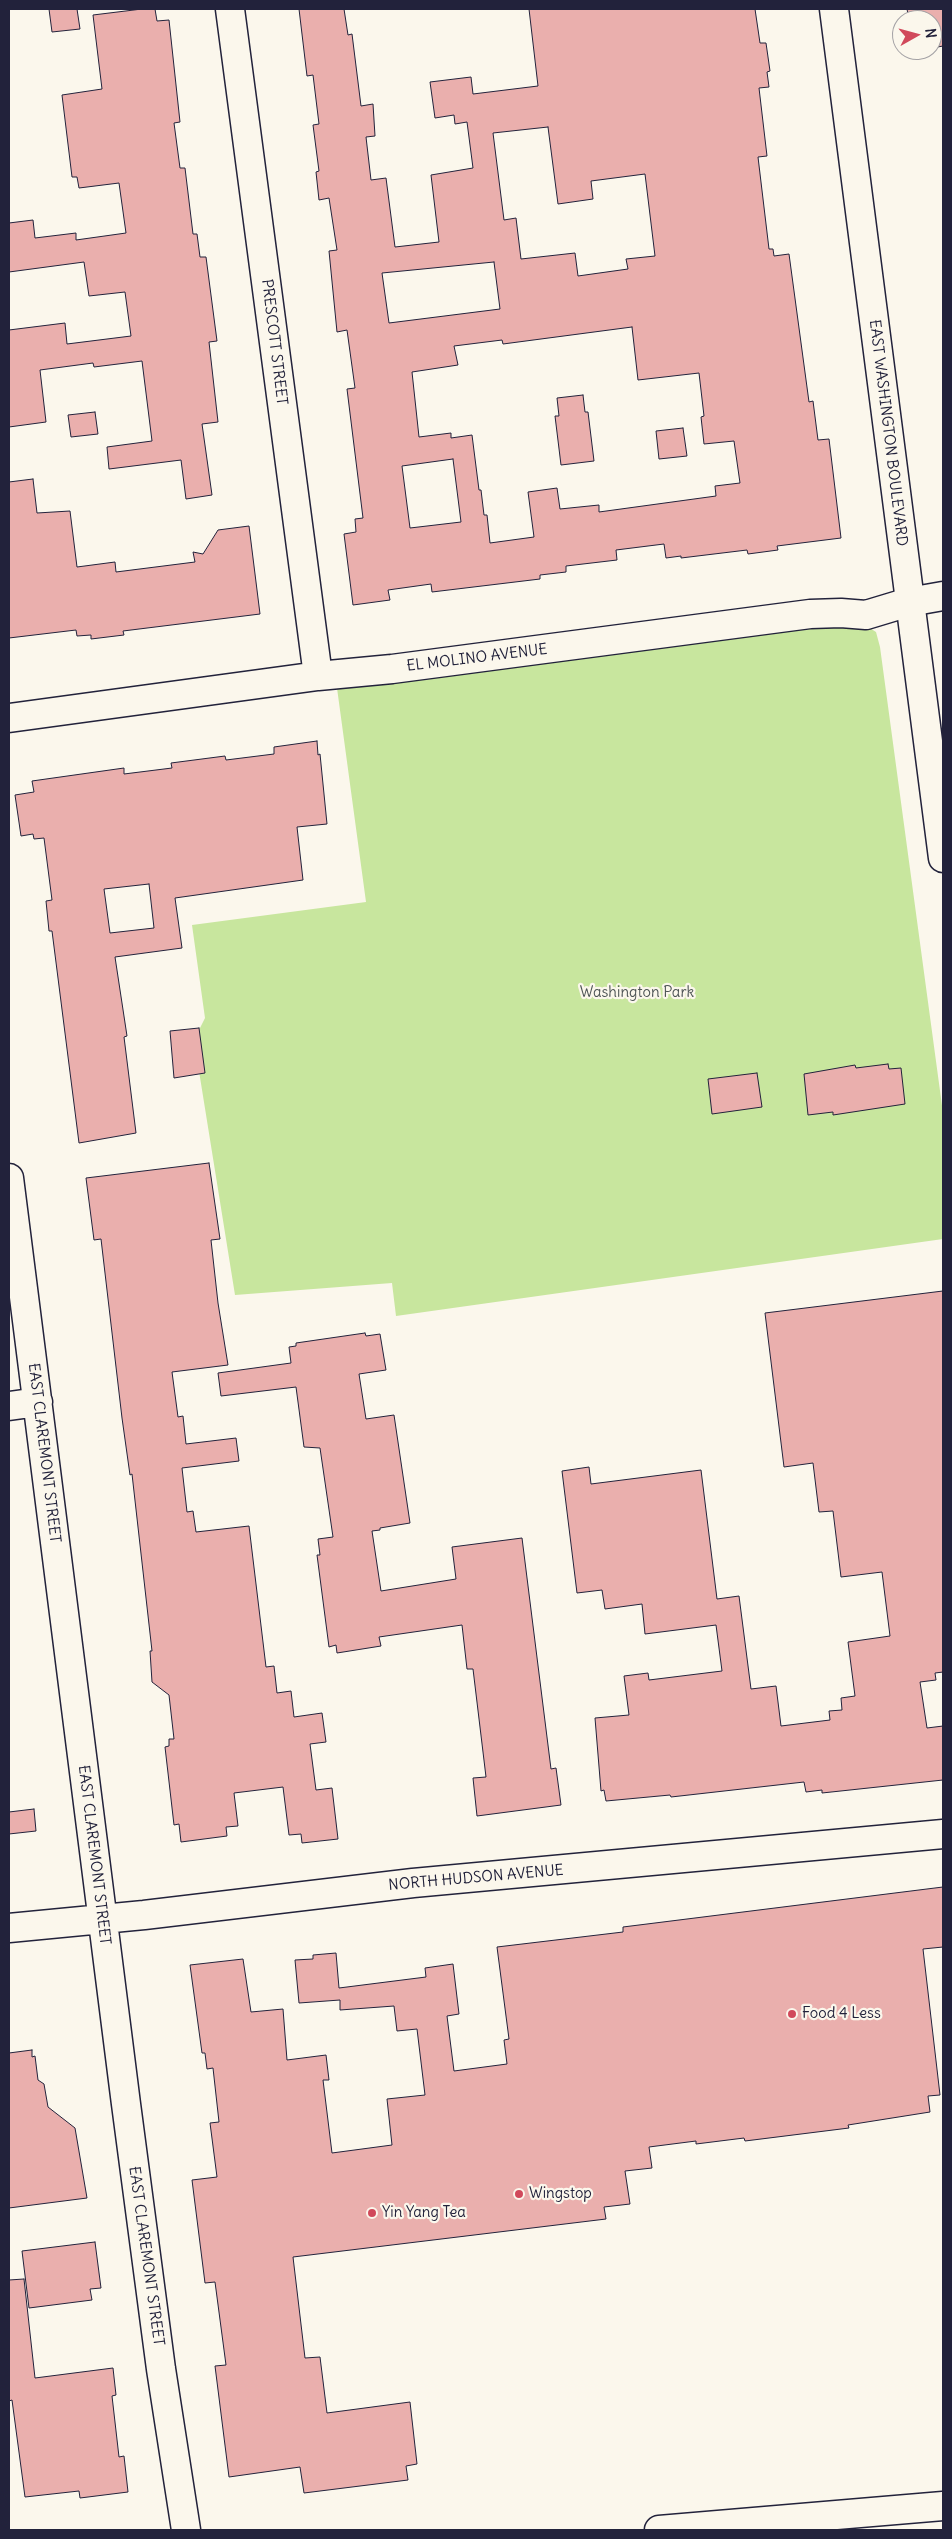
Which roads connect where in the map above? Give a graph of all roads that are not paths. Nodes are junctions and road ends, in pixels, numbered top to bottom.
1 (230, 9) edge
2 (834, 9) edge
3 (943, 596) edge
4 (909, 602) junction
5 (318, 676) junction
6 (9, 718) edge
7 (943, 858) edge
8 (9, 1178) edge
9 (38, 1402) junction
10 (9, 1406) edge
11 (943, 1834) edge
12 (102, 1918) junction
13 (9, 1928) edge
14 (943, 2506) edge
15 (186, 2530) edge
16 (659, 2530) edge

1 - 5 street, PRESCOTT STREET
2 - 4 street, EAST WASHINGTON BOULEVARD
3 - 4 street, EL MOLINO AVENUE
4 - 5 street, EL MOLINO AVENUE
4 - 7 street, EAST WASHINGTON BOULEVARD
5 - 6 street, EL MOLINO AVENUE
8 - 9 street, EAST CLAREMONT STREET
9 - 10 street
9 - 12 street, EAST CLAREMONT STREET
11 - 12 street, NORTH HUDSON AVENUE
12 - 13 street, NORTH HUDSON AVENUE
12 - 15 street, EAST CLAREMONT STREET
14 - 16 street

